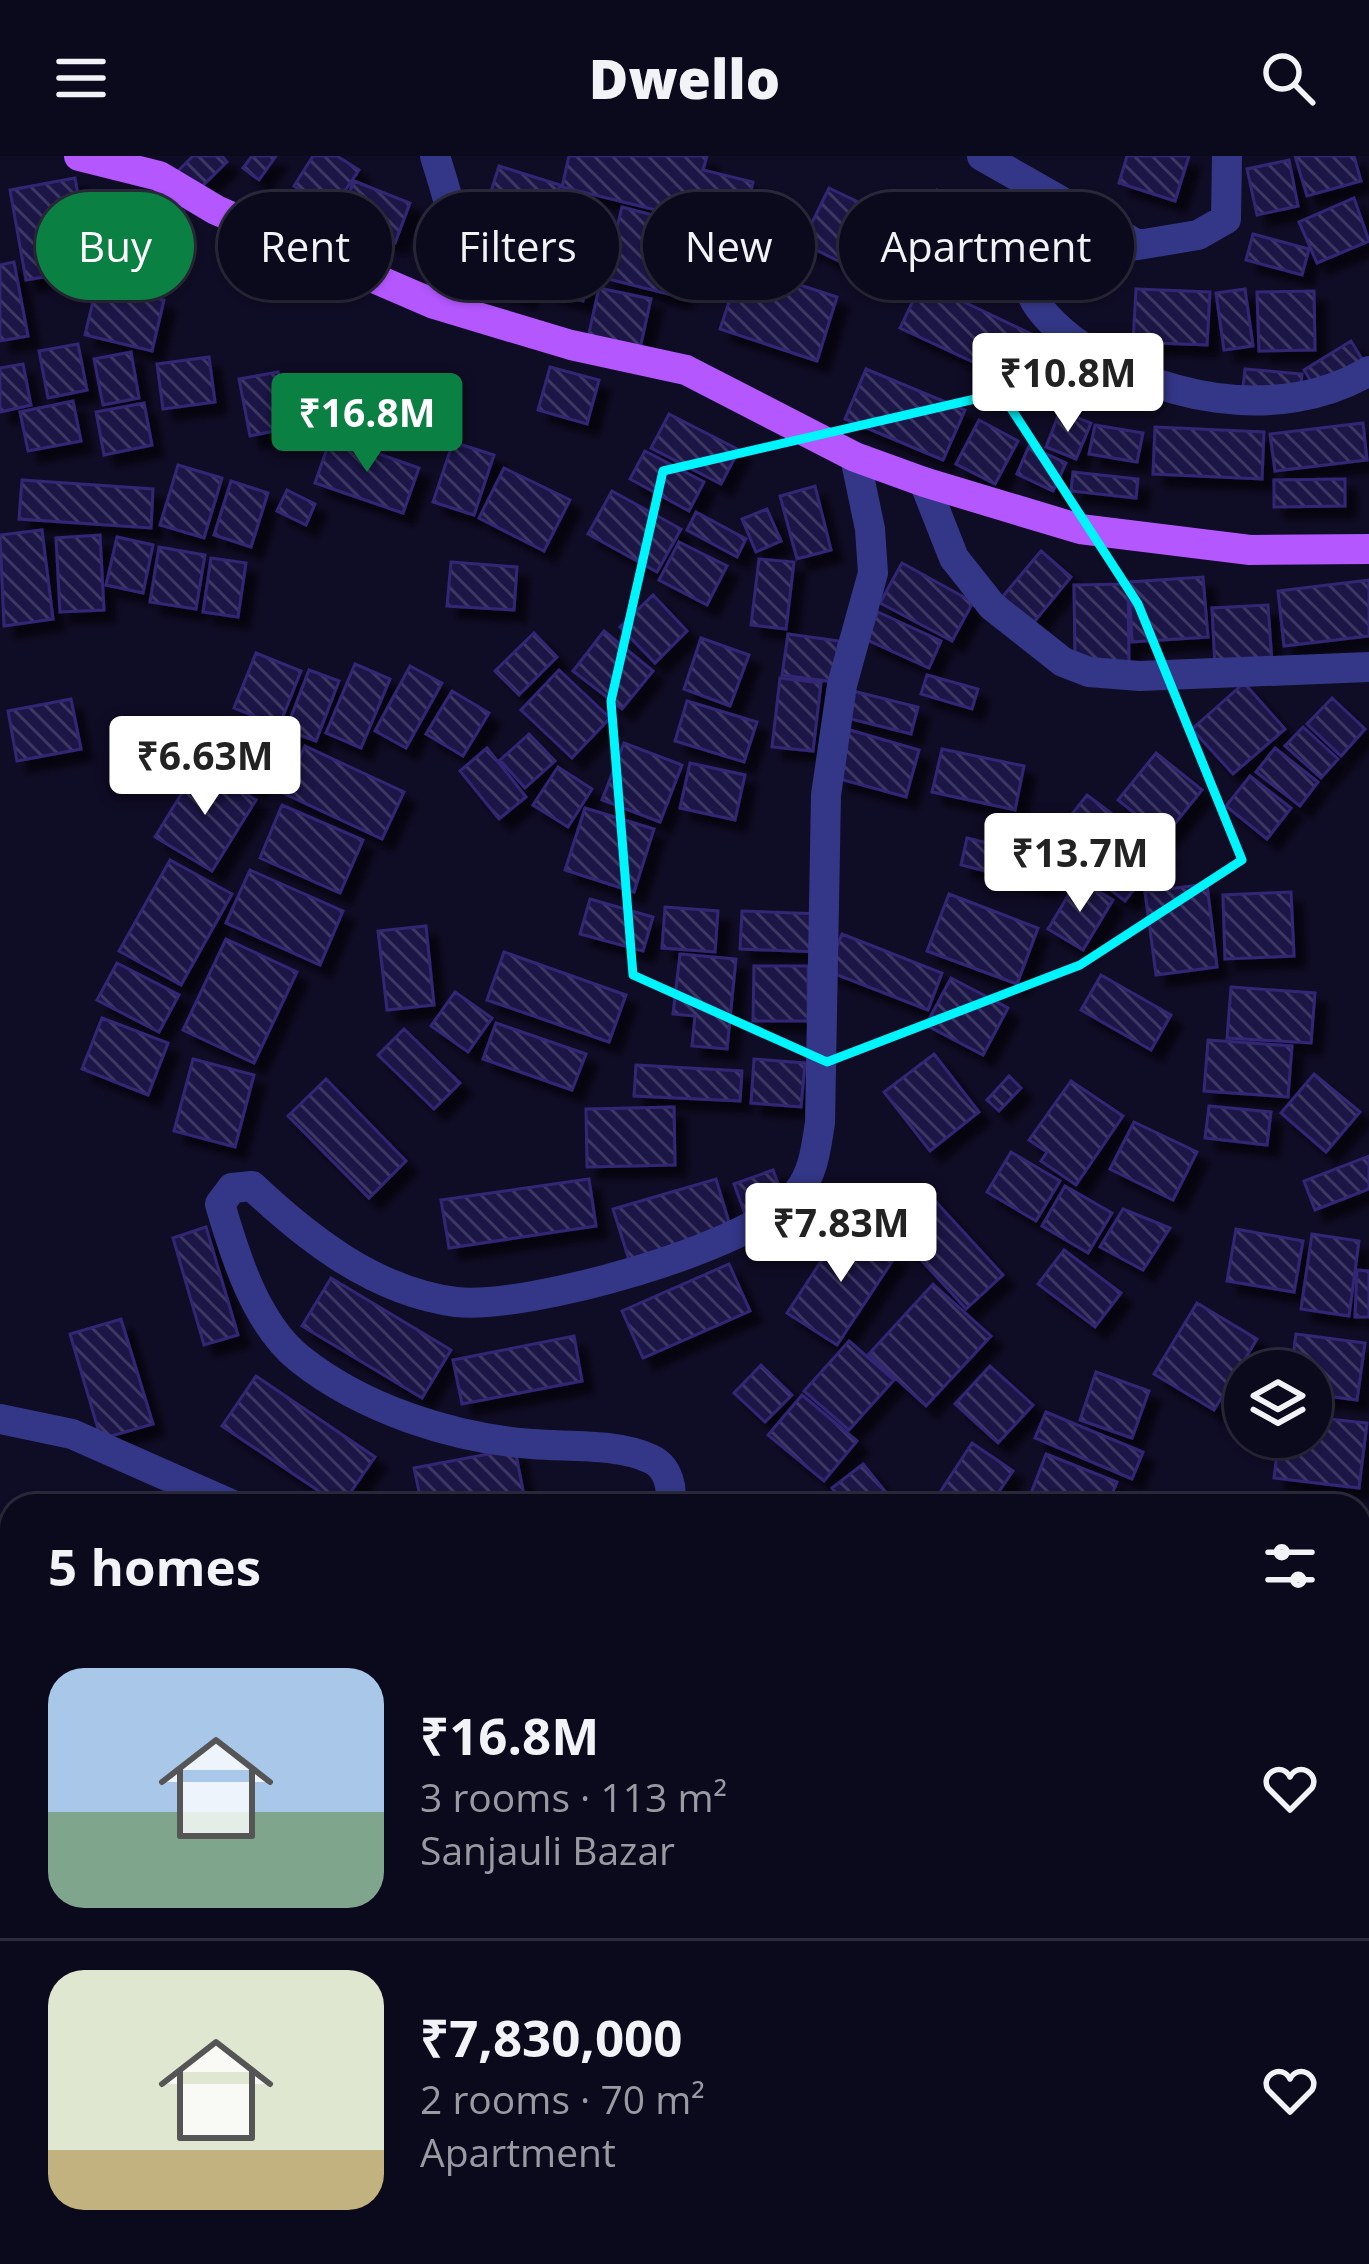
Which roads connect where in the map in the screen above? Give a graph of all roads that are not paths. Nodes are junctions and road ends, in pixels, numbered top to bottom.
1 (79, 156) edge
2 (435, 156) edge
3 (982, 156) edge
4 (1227, 156) edge
5 (1138, 245) junction
6 (434, 304) junction
7 (1369, 371) edge
8 (855, 457) junction
9 (924, 482) junction
10 (1369, 549) edge
11 (1369, 667) edge
12 (0, 1419) edge
13 (209, 1494) edge
14 (669, 1494) edge

1 - 6 main road
2 - 6 street
3 - 5 street
4 - 5 street
5 - 7 street
6 - 8 main road
8 - 9 main road
8 - 14 street
9 - 10 main road
9 - 11 street
12 - 13 street

